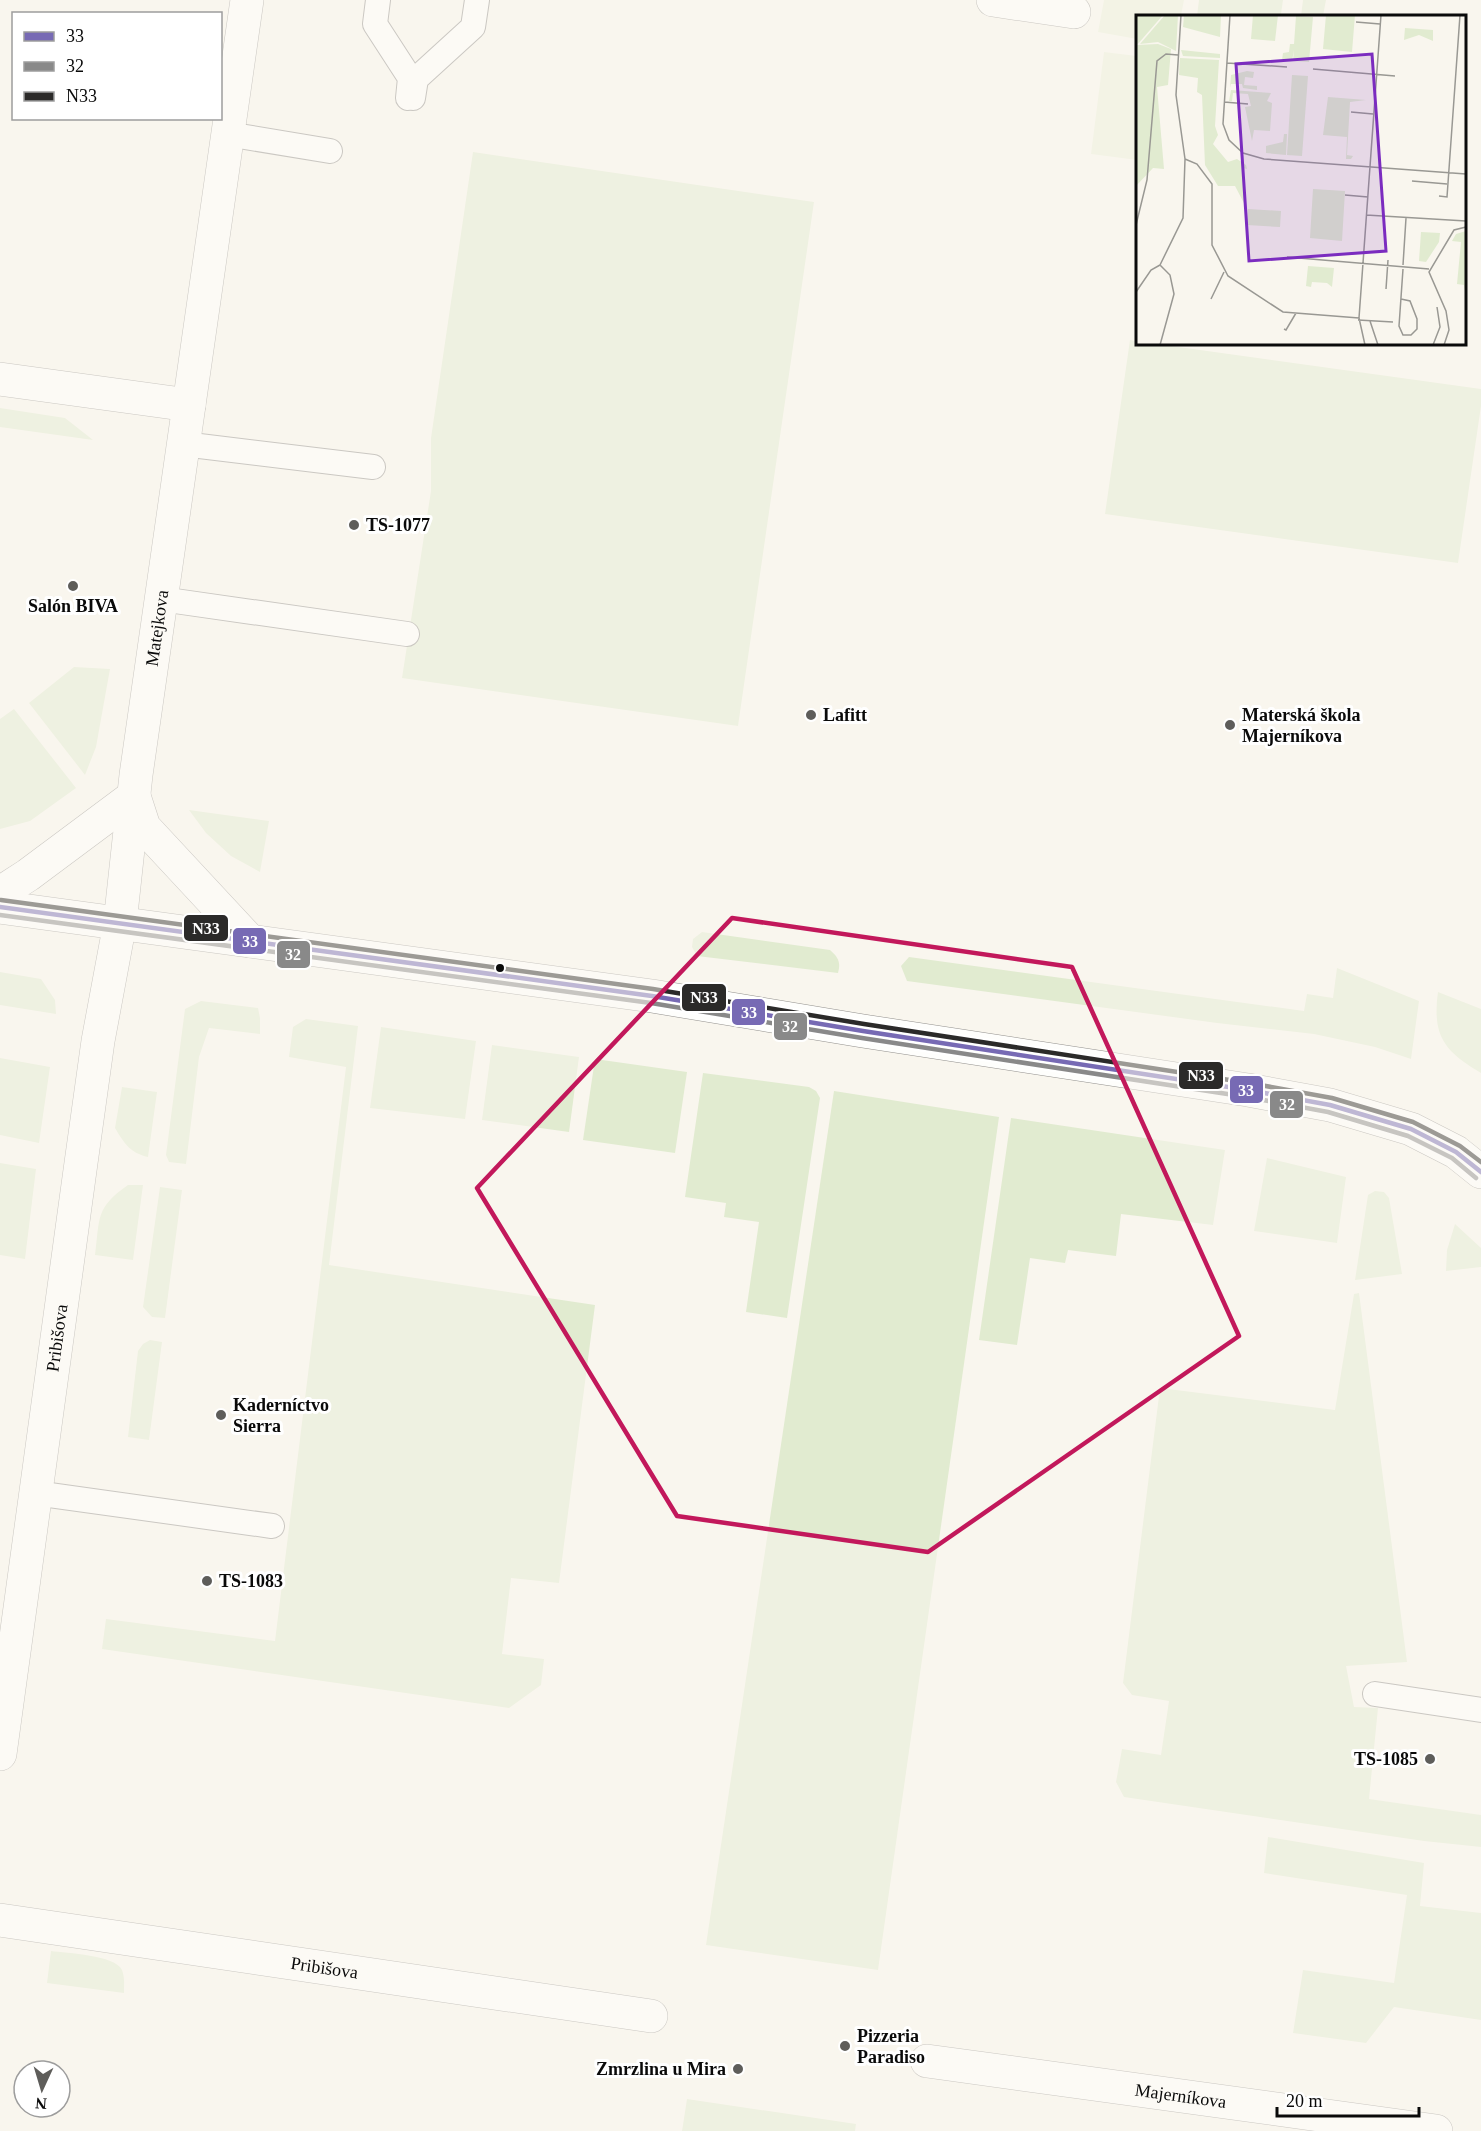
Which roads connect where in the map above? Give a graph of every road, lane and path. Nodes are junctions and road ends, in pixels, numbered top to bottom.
1 (247, 0) edge
2 (378, 0) edge
3 (477, 0) edge
4 (993, 0) edge
5 (1074, 12) dead end
6 (227, 134) junction
7 (330, 151) dead end
8 (0, 379) edge
9 (189, 405) junction
10 (183, 444) junction
11 (373, 467) dead end
12 (161, 599) junction
13 (406, 634) dead end
14 (134, 796) junction
15 (0, 893) edge
16 (0, 908) edge
17 (120, 923) junction
18 (250, 941) junction
19 (1481, 1172) edge
20 (35, 1493) junction
21 (272, 1526) dead end
22 (1375, 1694) dead end
23 (1481, 1710) edge
24 (0, 1754) edge
25 (0, 1920) edge
26 (651, 2016) dead end
27 (927, 2061) dead end
28 (1416, 2130) edge

1 - 6 street, Matejkova
2 - 3 lane
4 - 5 street
6 - 7 lane
6 - 9 street, Matejkova
8 - 9 street
9 - 10 street, Matejkova
10 - 11 lane
10 - 12 street, Matejkova
12 - 13 lane
12 - 14 street, Matejkova
14 - 15 street
14 - 17 street, Matejkova
14 - 18 street
16 - 17 street
17 - 18 street
17 - 20 street, Pribišova
18 - 19 street
20 - 21 lane
20 - 24 street, Pribišova
22 - 23 lane
25 - 26 street, Pribišova
27 - 28 street, Majerníkova

